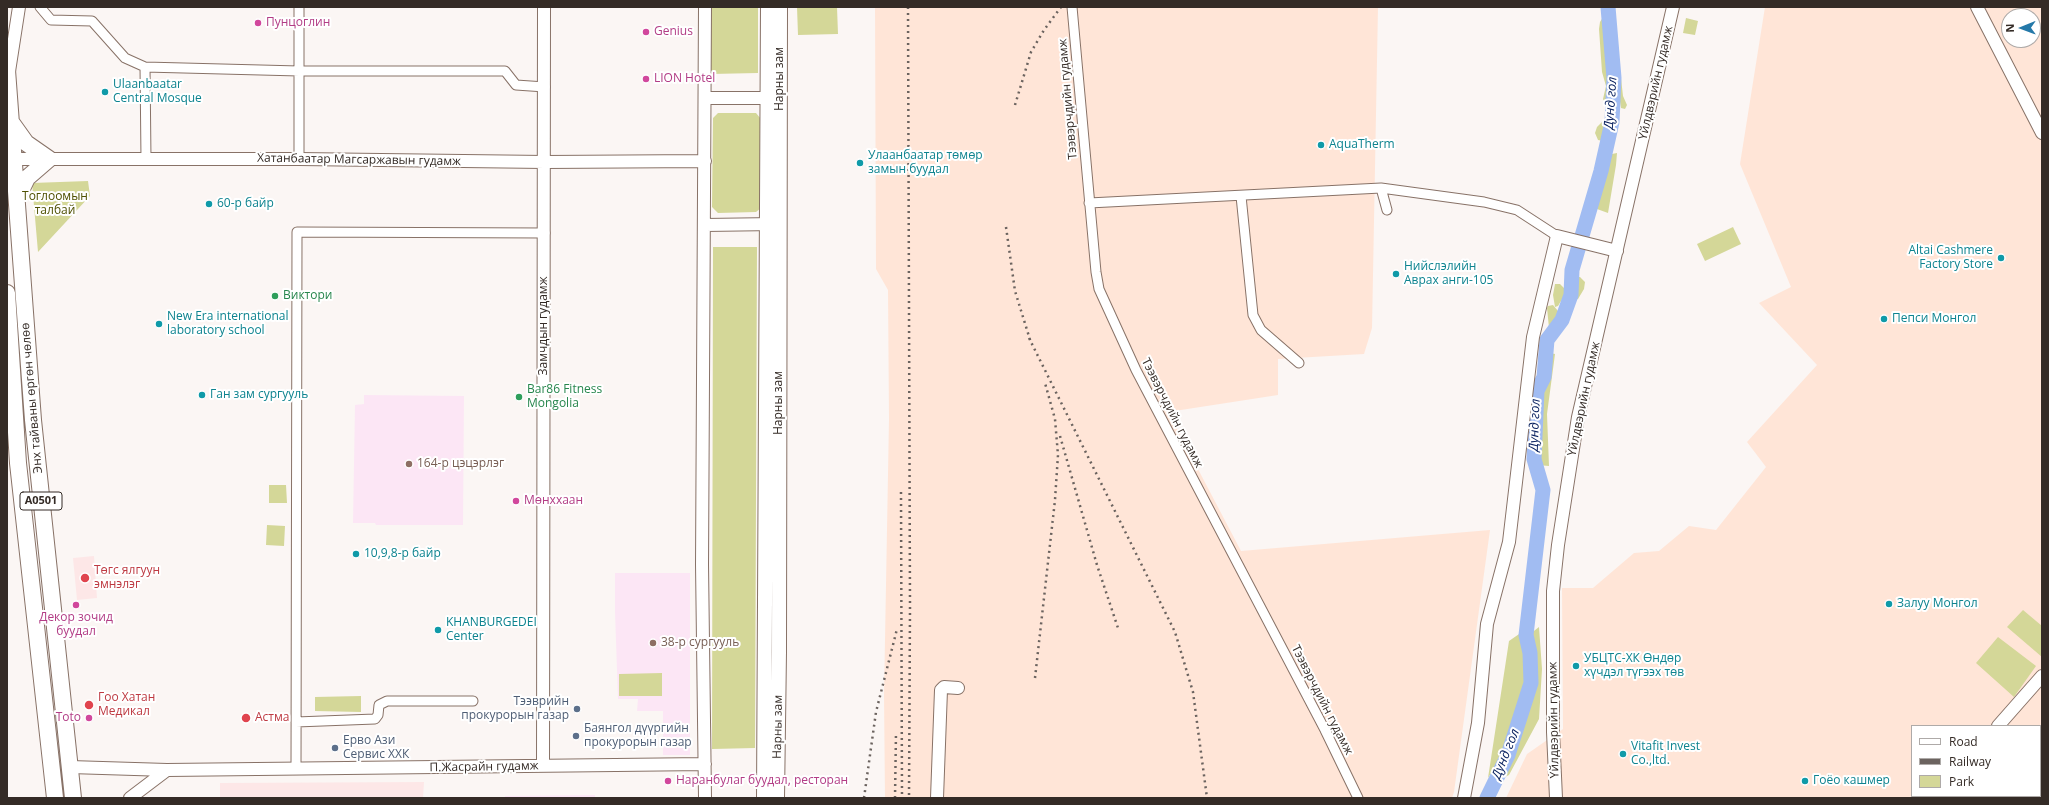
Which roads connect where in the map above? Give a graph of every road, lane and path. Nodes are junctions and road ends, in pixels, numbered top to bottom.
1 (19, 7) edge
2 (40, 7) edge
3 (299, 7) edge
4 (544, 7) edge
5 (705, 7) edge
6 (768, 7) edge
7 (780, 7) edge
8 (1072, 7) edge
9 (1673, 7) edge
10 (1977, 7) edge
11 (146, 68) junction
12 (299, 71) junction
13 (7, 74) edge
14 (544, 87) junction
15 (705, 98) junction
16 (774, 98) junction
17 (10, 119) junction
18 (2042, 133) edge
19 (10, 158) edge
20 (49, 158) junction
21 (146, 159) junction
22 (300, 159) junction
23 (705, 161) junction
24 (545, 162) junction
25 (1381, 188) junction
26 (1241, 196) junction
27 (16, 203) junction
28 (1089, 203) junction
29 (1387, 210) dead end
30 (773, 224) junction
31 (705, 225) junction
32 (545, 233) junction
33 (1561, 237) junction
34 (1611, 250) junction
35 (7, 293) edge
36 (1299, 363) dead end
37 (10, 387) edge
38 (2042, 676) edge
39 (958, 688) dead end
40 (473, 701) dead end
41 (296, 722) junction
42 (1999, 725) edge
43 (705, 764) junction
44 (542, 766) junction
45 (70, 767) junction
46 (296, 767) junction
47 (167, 770) junction
48 (55, 798) edge
49 (73, 798) edge
50 (130, 798) edge
51 (705, 798) edge
52 (764, 798) edge
53 (777, 798) edge
54 (937, 798) edge
55 (1358, 798) edge
56 (1464, 798) edge
57 (1556, 798) edge

1 - 13 street
2 - 11 street
3 - 12 street
4 - 14 street, Замчдын гудамж
5 - 15 street
6 - 16 main road, Нарны зам
7 - 16 main road, Нарны зам
8 - 28 street, Тээвэрчдийн гудамж
9 - 34 street, Yйлдвэрийн гудамж
10 - 18 street
11 - 12 street
11 - 21 street
12 - 14 street
12 - 22 street
13 - 17 highway, Энх тайваны өргөн чөлөө / A0501
14 - 24 street, Замчдын гудамж
15 - 16 street
15 - 23 street
16 - 30 main road, Нарны зам
17 - 19 highway, Энх тайваны өргөн чөлөө / A0501
17 - 20 highway
19 - 20 street, Хатанбаатар Магсаржавын гудамж
19 - 27 highway, Энх тайваны өргөн чөлөө / A0501
20 - 21 street, Хатанбаатар Магсаржавын гудамж
20 - 27 highway
21 - 22 street, Хатанбаатар Магсаржавын гудамж
22 - 24 street, Хатанбаатар Магсаржавын гудамж
23 - 24 street, Хатанбаатар Магсаржавын гудамж
23 - 31 street
24 - 32 street, Замчдын гудамж
25 - 26 street
25 - 29 street
25 - 33 street
26 - 28 street
26 - 36 street
27 - 45 highway, Энх тайваны өргөн чөлөө / A0501
28 - 55 street, Тээвэрчдийн гудамж
30 - 31 street
30 - 52 main road, Нарны зам
30 - 53 main road, Нарны зам
31 - 43 street
32 - 41 street
32 - 44 street, Замчдын гудамж
33 - 34 street
33 - 56 street
34 - 57 street, Yйлдвэрийн гудамж
35 - 37 highway, Энх тайваны өргөн чөлөө / A0501
37 - 48 highway, Энх тайваны өргөн чөлөө / A0501
38 - 42 street
39 - 54 street
40 - 41 street
41 - 46 street
43 - 44 street, П.Жасрайн гудамж
43 - 51 street
44 - 46 street, П.Жасрайн гудамж
45 - 47 street, П.Жасрайн гудамж
45 - 49 highway, Энх тайваны өргөн чөлөө / A0501
46 - 47 street, П.Жасрайн гудамж
47 - 50 street

